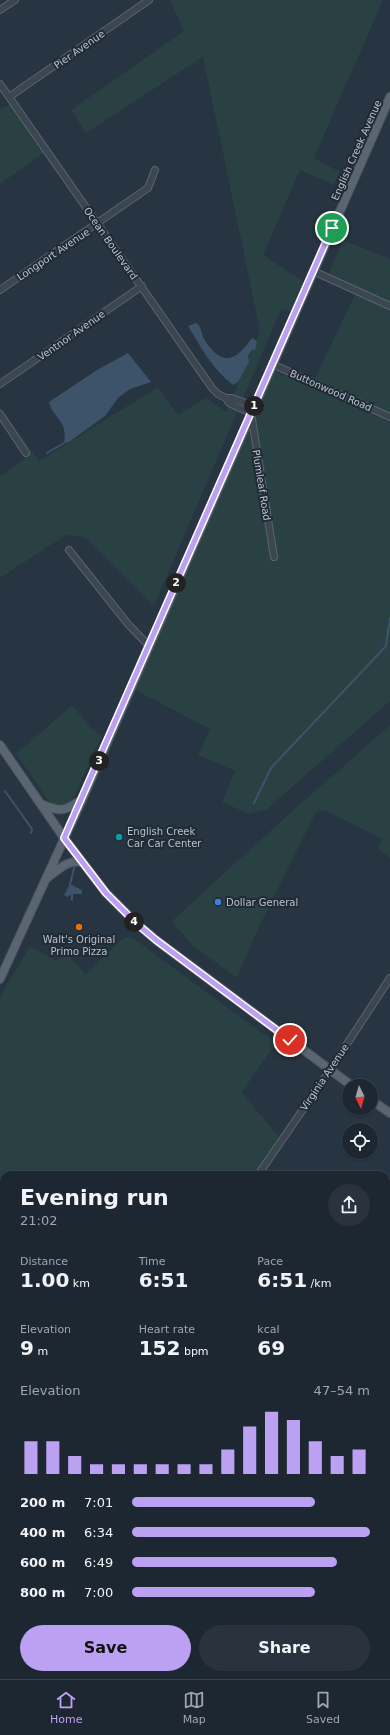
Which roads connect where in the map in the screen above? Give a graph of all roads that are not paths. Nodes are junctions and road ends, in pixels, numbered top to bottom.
1 (15, 0) edge
2 (149, 0) edge
3 (0, 10) edge
4 (0, 84) edge
5 (9, 97) junction
6 (390, 97) edge
7 (155, 170) dead end
8 (98, 224) junction
9 (313, 271) junction
10 (142, 286) junction
11 (0, 290) edge
12 (390, 306) edge
13 (272, 364) junction
14 (0, 384) edge
15 (252, 410) junction
16 (0, 414) edge
17 (390, 416) edge
18 (26, 453) dead end
19 (69, 550) dead end
20 (274, 557) dead end
21 (149, 646) junction
22 (0, 745) edge
23 (82, 800) junction
24 (41, 804) junction
25 (64, 838) junction
26 (83, 863) junction
27 (46, 878) junction
28 (390, 978) edge
29 (0, 979) edge
30 (330, 1070) junction
31 (342, 1079) edge
32 (378, 1105) edge
33 (390, 1113) edge
34 (261, 1171) edge

1 - 3 street
2 - 5 street, Pier Avenue
4 - 5 street, Ocean Boulevard
5 - 8 street, Ocean Boulevard
6 - 9 main road, English Creek Avenue
7 - 8 street, Longport Avenue
8 - 10 street, Ocean Boulevard
8 - 11 street, Longport Avenue
9 - 12 street
9 - 13 main road, English Creek Avenue
10 - 14 street, Ventnor Avenue
10 - 15 street, Ocean Boulevard
13 - 15 main road, English Creek Avenue
13 - 17 street, Buttonwood Road
15 - 20 street, Plumleaf Road
15 - 21 main road, English Creek Avenue
16 - 18 street
19 - 21 street
21 - 23 main road, English Creek Avenue
22 - 24 main road
23 - 24 main road
23 - 25 main road, English Creek Avenue
24 - 25 main road
25 - 26 main road
25 - 27 main road, English Creek Avenue
26 - 27 main road
26 - 30 main road
27 - 29 main road, English Creek Avenue
28 - 30 street, Virginia Avenue
30 - 31 main road
30 - 34 street, Virginia Avenue
32 - 33 main road

